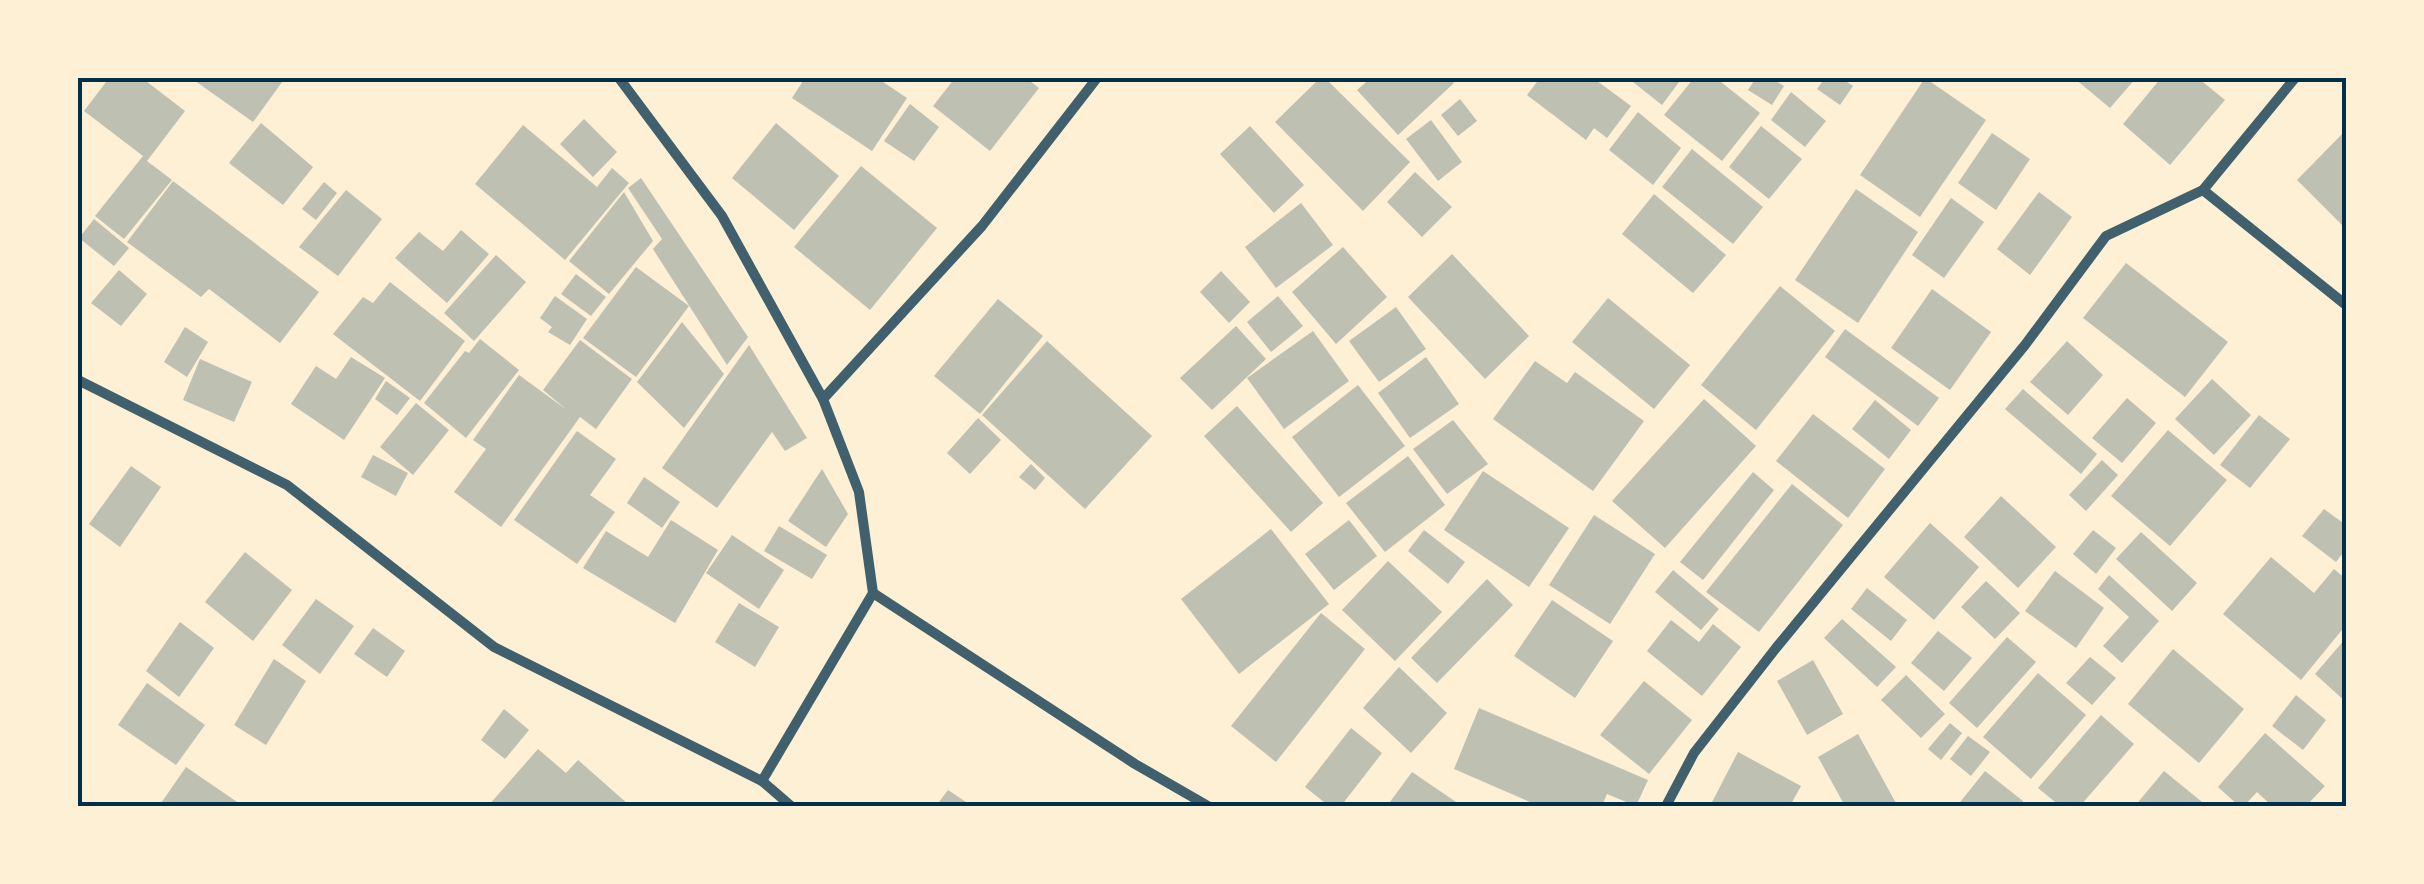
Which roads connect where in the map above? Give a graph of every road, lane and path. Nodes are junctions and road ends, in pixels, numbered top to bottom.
1 (618, 78) edge
2 (1097, 78) edge
3 (2295, 78) edge
4 (2203, 190) junction
5 (2346, 305) edge
6 (78, 380) edge
7 (823, 399) junction
8 (873, 593) junction
9 (762, 782) junction
10 (790, 806) edge
11 (1208, 806) edge
12 (1666, 806) edge

1 - 7 street
2 - 7 street
3 - 4 street
4 - 5 street
4 - 12 street
6 - 9 street
7 - 8 street
8 - 9 street
8 - 11 street
9 - 10 street

